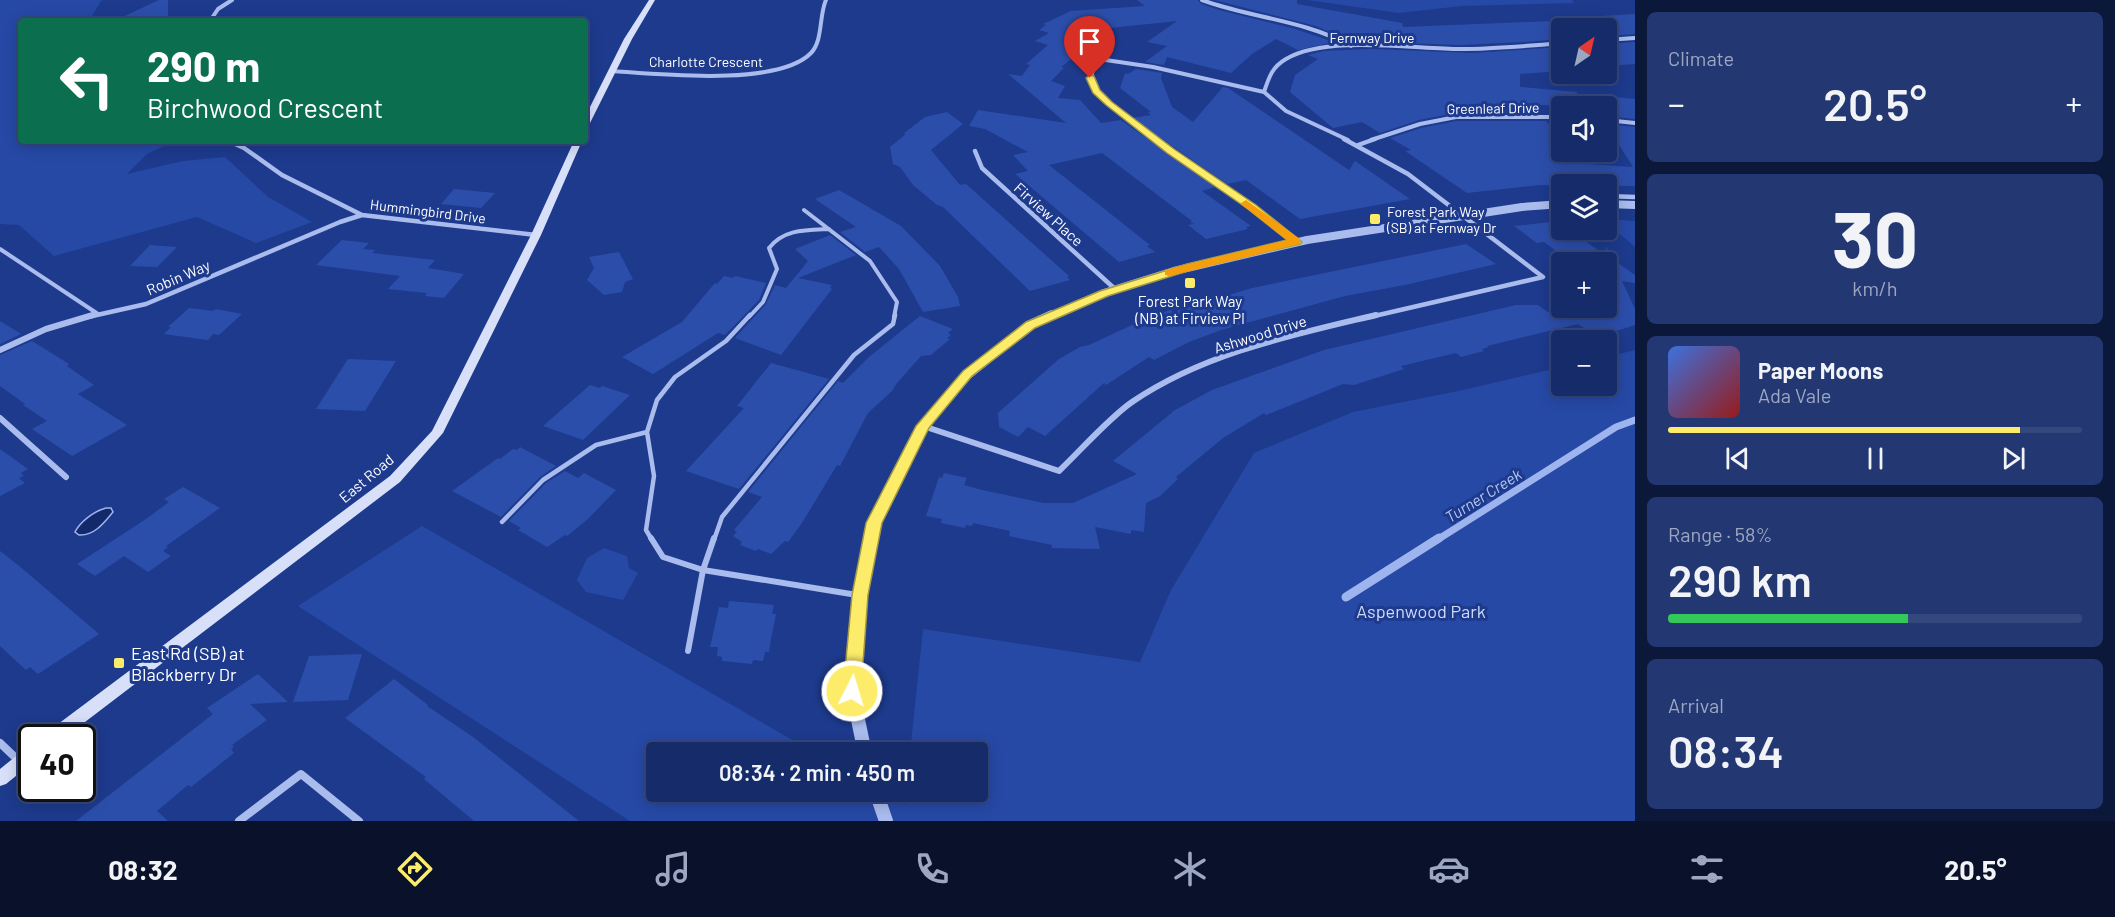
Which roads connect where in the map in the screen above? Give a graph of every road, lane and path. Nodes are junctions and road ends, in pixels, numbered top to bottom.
1 (232, 0) edge
2 (652, 0) edge
3 (825, 0) edge
4 (1202, 0) edge
5 (212, 18) edge
6 (1635, 38) edge
7 (1617, 39) edge
8 (1109, 42) dead end
9 (1551, 44) edge
10 (1351, 46) junction
11 (1099, 58) junction
12 (612, 71) junction
13 (1264, 92) junction
14 (1551, 117) edge
15 (588, 119) edge
16 (1617, 121) edge
17 (1635, 123) edge
18 (235, 144) edge
19 (577, 144) edge
20 (1358, 145) junction
21 (975, 151) dead end
22 (1617, 196) edge
23 (1635, 197) edge
24 (1617, 204) edge
25 (1635, 205) edge
26 (1551, 206) edge
27 (804, 210) dead end
28 (362, 215) junction
29 (1466, 216) junction
30 (829, 229) junction
31 (536, 235) junction
32 (1296, 242) junction
33 (0, 249) edge
34 (1115, 289) junction
35 (98, 314) junction
36 (0, 350) edge
37 (0, 418) edge
38 (923, 426) junction
39 (647, 432) junction
40 (66, 477) dead end
41 (502, 522) dead end
42 (703, 570) junction
43 (860, 595) junction
44 (688, 651) dead end
45 (71, 724) edge
46 (863, 742) edge
47 (0, 743) edge
48 (18, 753) edge
49 (18, 764) edge
50 (0, 779) edge
51 (879, 802) edge
52 (239, 821) edge
53 (359, 821) edge
54 (886, 821) edge

1 - 5 street
2 - 12 main road
3 - 12 street, Charlotte Crescent
4 - 10 street
6 - 7 street
8 - 11 street
9 - 10 street, Fernway Drive
10 - 13 street, Fernway Drive
11 - 13 street
11 - 32 street
12 - 15 main road
13 - 20 street
14 - 20 street, Greenleaf Drive
16 - 17 street
18 - 28 street, Hummingbird Drive
19 - 31 main road, East Road
20 - 29 street
21 - 34 street, Firview Place
22 - 23 street
24 - 25 street
26 - 29 street
27 - 30 lane
28 - 31 street, Hummingbird Drive
28 - 35 street, Robin Way
29 - 32 street
29 - 38 street, Ashwood Drive
30 - 39 lane
30 - 42 lane
31 - 45 main road, East Road
32 - 34 street
33 - 35 lane
34 - 38 street
35 - 36 street, Robin Way
37 - 40 street
38 - 43 street
39 - 41 lane
39 - 42 lane
42 - 43 lane
42 - 44 lane
43 - 46 street
47 - 48 street
49 - 50 main road
51 - 54 street
52 - 53 street

